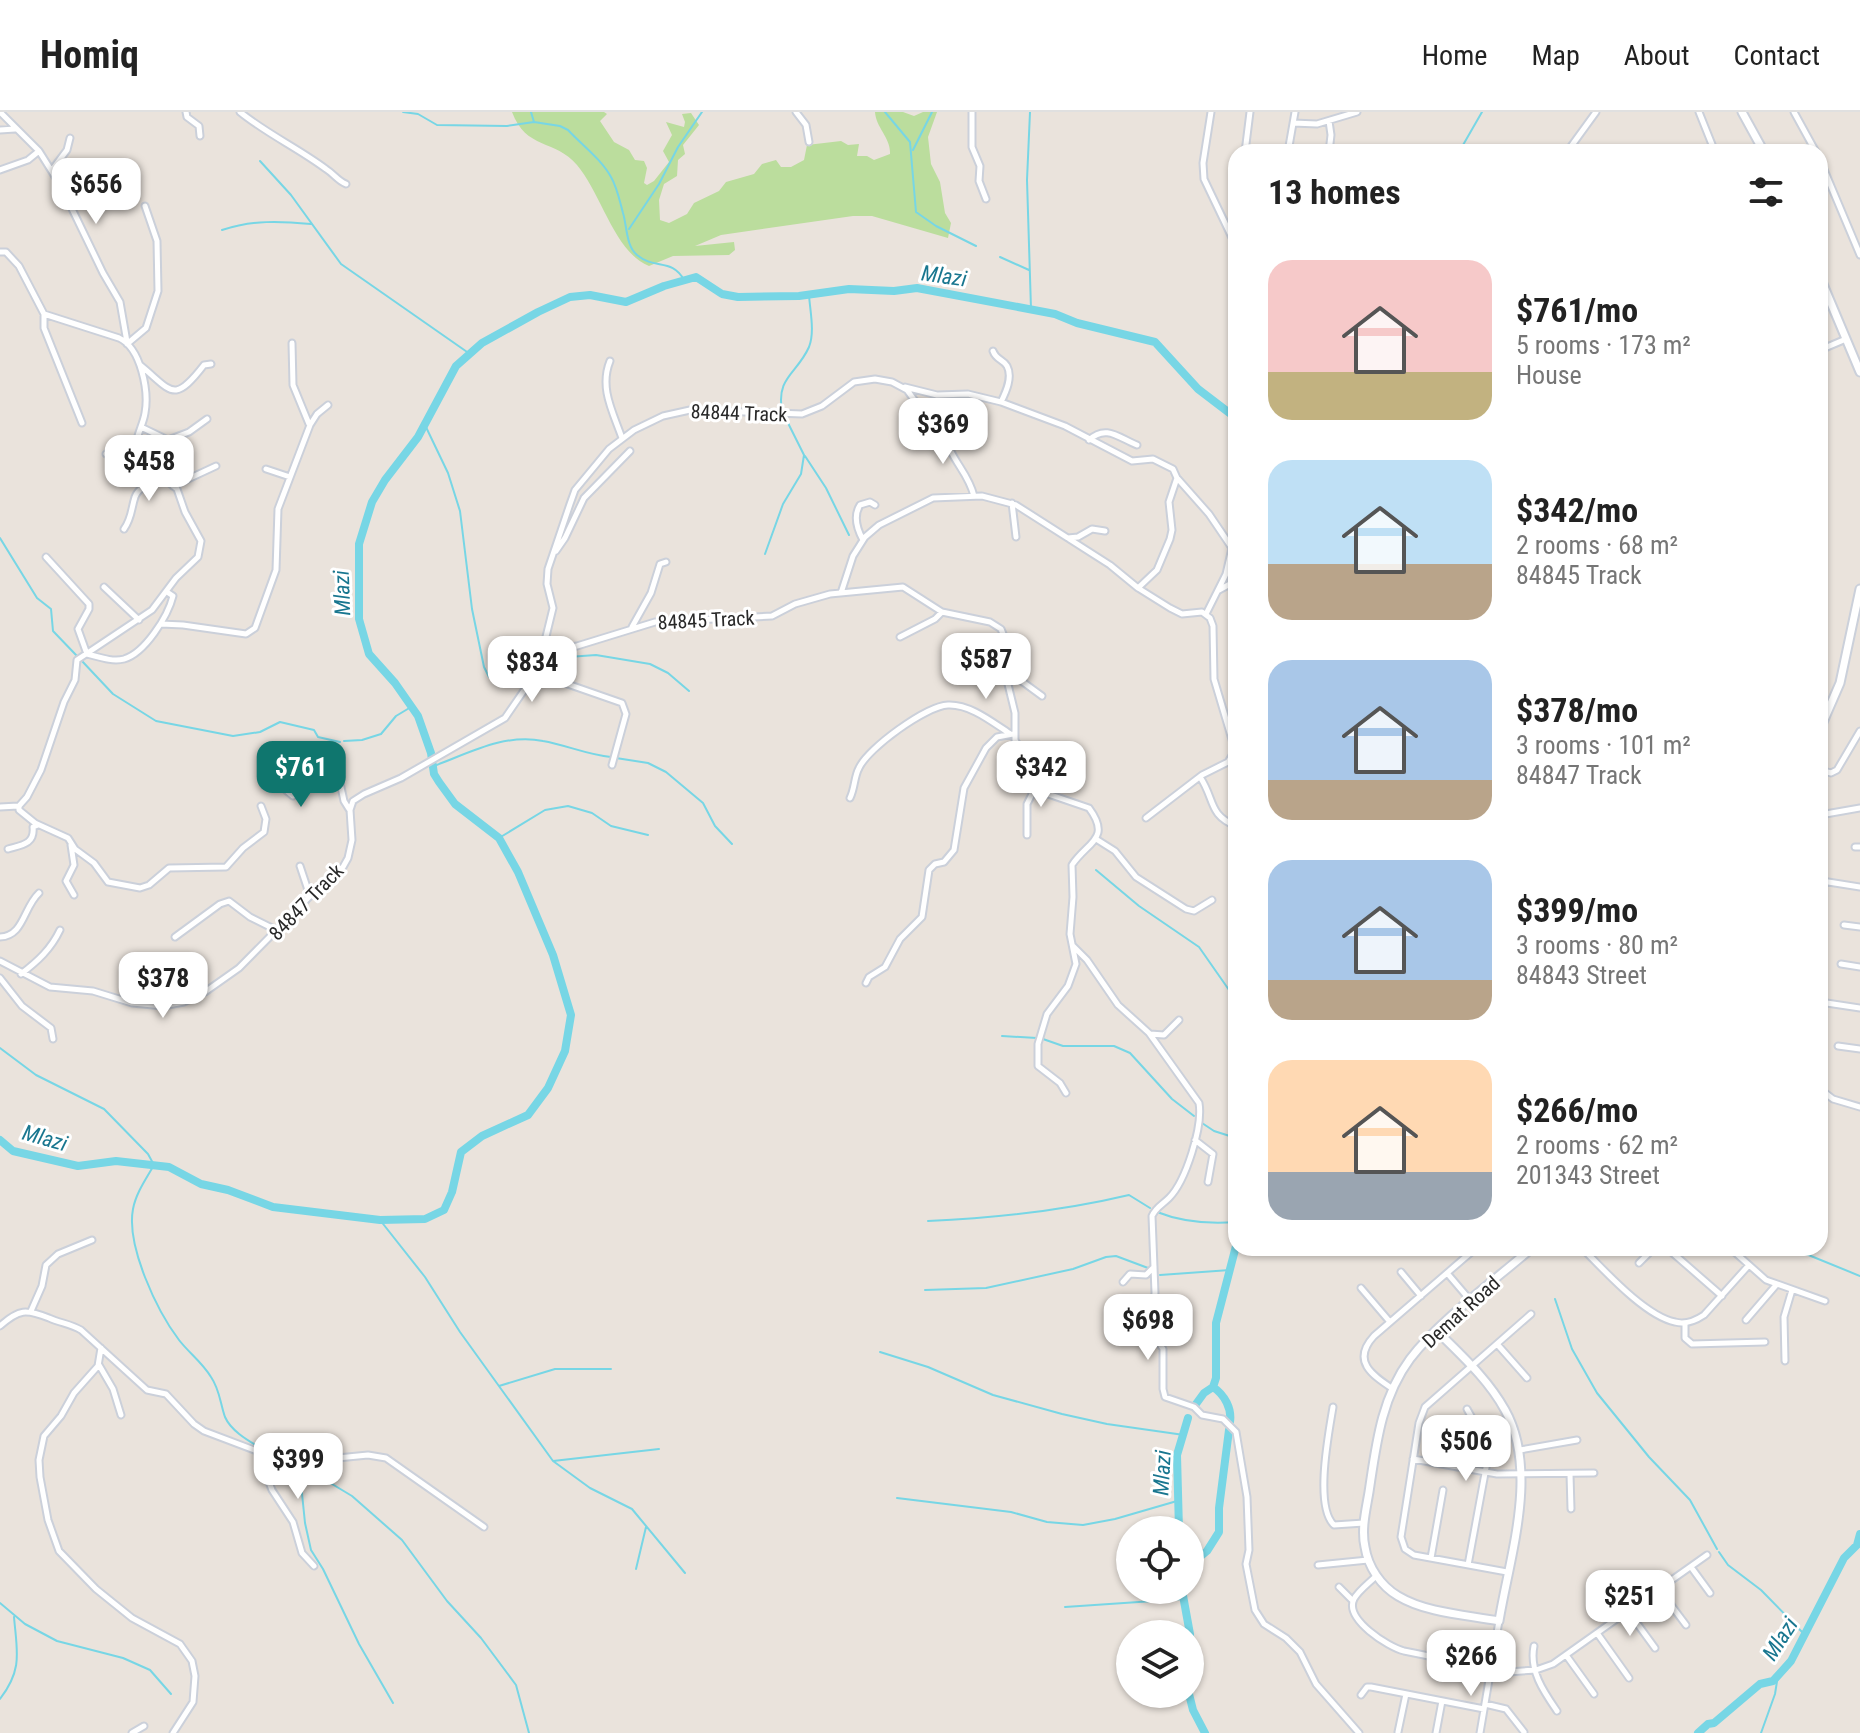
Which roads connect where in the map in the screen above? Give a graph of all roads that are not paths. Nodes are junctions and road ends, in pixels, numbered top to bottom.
1 (0, 112) edge
2 (186, 112) edge
3 (240, 112) edge
4 (796, 112) edge
5 (972, 112) edge
6 (1211, 112) edge
7 (1250, 112) edge
8 (1295, 112) edge
9 (1357, 112) edge
10 (1596, 112) edge
11 (1699, 112) edge
12 (1742, 112) edge
13 (1794, 112) edge
14 (6, 119) junction
15 (1329, 121) junction
16 (1293, 123) junction
17 (16, 129) junction
18 (0, 130) edge
19 (200, 136) dead end
20 (70, 138) dead end
21 (809, 142) dead end
22 (1246, 144) edge
23 (1289, 144) edge
24 (1330, 144) edge
25 (1573, 144) edge
26 (1712, 144) edge
27 (1760, 144) edge
28 (1812, 144) edge
29 (39, 151) junction
30 (0, 170) edge
31 (52, 170) junction
32 (1828, 179) edge
33 (346, 184) dead end
34 (986, 199) dead end
35 (145, 206) dead end
36 (1228, 229) edge
37 (0, 252) edge
38 (1860, 255) edge
39 (1828, 296) edge
40 (44, 314) junction
41 (1846, 339) junction
42 (292, 343) dead end
43 (127, 344) junction
44 (1828, 347) edge
45 (993, 351) dead end
46 (610, 361) dead end
47 (139, 364) junction
48 (211, 364) dead end
49 (1860, 372) edge
50 (900, 385) junction
51 (1001, 402) junction
52 (328, 405) dead end
53 (207, 419) dead end
54 (82, 423) dead end
55 (310, 425) junction
56 (141, 427) junction
57 (945, 428) dead end
58 (926, 429) dead end
59 (622, 438) junction
60 (1089, 440) junction
61 (1137, 445) dead end
62 (135, 448) junction
63 (630, 451) dead end
64 (106, 454) dead end
65 (216, 466) dead end
66 (266, 469) dead end
67 (154, 471) junction
68 (290, 477) junction
69 (1177, 478) junction
70 (173, 486) junction
71 (974, 496) junction
72 (1012, 503) junction
73 (875, 505) dead end
74 (124, 529) dead end
75 (1105, 531) dead end
76 (1016, 537) dead end
77 (1067, 538) junction
78 (863, 540) junction
79 (1228, 544) edge
80 (553, 555) junction
81 (46, 557) dead end
82 (666, 562) dead end
83 (1228, 568) edge
84 (1228, 585) edge
85 (104, 587) dead end
86 (1138, 588) junction
87 (1860, 589) edge
88 (1219, 590) junction
89 (167, 592) junction
90 (841, 593) junction
91 (942, 612) junction
92 (1206, 614) junction
93 (139, 620) junction
94 (161, 624) junction
95 (632, 628) junction
96 (900, 637) dead end
97 (87, 654) junction
98 (541, 658) junction
99 (1005, 669) junction
100 (538, 670) junction
101 (1042, 696) dead end
102 (1828, 707) edge
103 (1831, 708) junction
104 (1828, 714) edge
105 (1228, 725) edge
106 (1860, 731) edge
107 (1012, 734) junction
108 (311, 762) dead end
109 (1228, 762) edge
110 (612, 765) dead end
111 (338, 771) junction
112 (1828, 772) edge
113 (1200, 777) junction
114 (1039, 780) junction
115 (275, 781) dead end
116 (850, 798) dead end
117 (19, 806) junction
118 (261, 806) dead end
119 (0, 807) edge
120 (1860, 808) edge
121 (350, 810) junction
122 (1828, 812) edge
123 (1146, 818) dead end
124 (1228, 823) edge
125 (38, 825) junction
126 (1027, 835) dead end
127 (1096, 839) junction
128 (71, 843) junction
129 (8, 849) dead end
130 (300, 866) dead end
131 (1828, 882) edge
132 (1860, 887) edge
133 (39, 893) dead end
134 (74, 895) dead end
135 (310, 896) junction
136 (1212, 900) dead end
137 (1844, 925) dead end
138 (1860, 927) edge
139 (60, 930) dead end
140 (278, 931) junction
141 (0, 937) edge
142 (175, 937) dead end
143 (1073, 945) junction
144 (0, 961) edge
145 (1841, 964) dead end
146 (1860, 967) edge
147 (21, 974) junction
148 (0, 978) edge
149 (866, 983) dead end
150 (1828, 1003) edge
151 (1860, 1008) edge
152 (1179, 1020) dead end
153 (1149, 1033) junction
154 (53, 1039) dead end
155 (1838, 1046) dead end
156 (1860, 1049) edge
157 (1066, 1093) dead end
158 (1828, 1095) edge
159 (1860, 1107) edge
160 (1195, 1140) junction
161 (1208, 1182) dead end
162 (92, 1240) dead end
163 (1467, 1256) edge
164 (1520, 1256) edge
165 (1590, 1256) edge
166 (1646, 1256) edge
167 (1676, 1256) edge
168 (1739, 1256) edge
169 (1639, 1263) dead end
170 (1154, 1265) junction
171 (1749, 1265) junction
172 (1401, 1272) dead end
173 (1447, 1273) junction
174 (1123, 1282) dead end
175 (1777, 1284) junction
176 (1361, 1288) dead end
177 (1792, 1290) junction
178 (1421, 1296) junction
179 (1722, 1296) junction
180 (1471, 1301) junction
181 (1825, 1301) dead end
182 (31, 1311) junction
183 (1531, 1314) dead end
184 (1746, 1320) dead end
185 (1390, 1322) junction
186 (1685, 1323) junction
187 (0, 1326) edge
188 (1437, 1331) junction
189 (1765, 1342) dead end
190 (1497, 1344) junction
191 (101, 1348) junction
192 (1785, 1361) dead end
193 (99, 1364) junction
194 (1471, 1366) junction
195 (1527, 1378) dead end
196 (1393, 1389) junction
197 (1333, 1407) dead end
198 (1467, 1409) dead end
199 (121, 1415) dead end
200 (1577, 1440) dead end
201 (257, 1450) junction
202 (1520, 1450) junction
203 (1413, 1459) junction
204 (1485, 1471) junction
205 (1594, 1473) dead end
206 (1522, 1474) junction
207 (1570, 1474) junction
208 (1443, 1490) dead end
209 (1571, 1509) dead end
210 (1364, 1523) junction
211 (484, 1527) dead end
212 (1707, 1555) dead end
213 (1431, 1558) junction
214 (1368, 1560) junction
215 (1318, 1565) dead end
216 (1468, 1565) junction
217 (314, 1566) dead end
218 (1691, 1567) junction
219 (1507, 1572) junction
220 (1376, 1576) junction
221 (1339, 1587) dead end
222 (1659, 1589) junction
223 (1710, 1593) dead end
224 (1353, 1601) junction
225 (1628, 1611) junction
226 (1499, 1621) junction
227 (1686, 1625) dead end
228 (1597, 1633) junction
229 (1534, 1646) dead end
230 (1655, 1648) dead end
231 (1566, 1655) junction
232 (1491, 1668) junction
233 (1536, 1670) junction
234 (1629, 1678) dead end
235 (1406, 1694) junction
236 (1594, 1694) dead end
237 (1361, 1695) dead end
238 (1442, 1701) junction
239 (1484, 1706) junction
240 (1557, 1711) dead end
241 (144, 1726) dead end
242 (1398, 1732) edge
243 (1524, 1732) edge
244 (132, 1733) edge
245 (173, 1733) edge
246 (1359, 1733) edge
247 (1436, 1733) edge
248 (1480, 1733) edge

1 - 14 street
2 - 19 street
3 - 33 street
4 - 21 street
5 - 34 street
6 - 36 street
7 - 22 street
8 - 16 street
9 - 15 street
10 - 25 street
11 - 26 street
12 - 27 street
13 - 28 street
14 - 17 street
14 - 18 street
15 - 16 street
15 - 24 street
16 - 23 street
17 - 18 street
17 - 29 street
20 - 31 street
29 - 30 street
29 - 31 street
31 - 43 street
32 - 38 street
35 - 43 street
37 - 40 street
39 - 41 street
40 - 43 street
40 - 54 street
41 - 44 street
41 - 49 street
42 - 55 street
43 - 47 street
45 - 51 street
46 - 59 street
47 - 48 street
47 - 56 street
50 - 51 street, 84844 Track
50 - 58 street
50 - 59 street, 84844 Track
51 - 60 street, 84844 Track
52 - 55 street
53 - 56 street
55 - 68 street
56 - 62 street
57 - 71 street
59 - 80 street, 84844 Track
60 - 61 street
60 - 69 street, 84844 Track
62 - 64 street
62 - 67 street
63 - 80 street
65 - 70 street
66 - 68 street
67 - 70 street
67 - 74 street
68 - 94 street
69 - 79 street
69 - 86 street
70 - 89 street
71 - 72 street
71 - 78 street
72 - 76 street
72 - 77 street
73 - 78 street
75 - 77 street
77 - 86 street
78 - 90 street
80 - 98 street, 84844 Track
81 - 97 street
82 - 95 street
83 - 88 street
84 - 88 street
85 - 93 street
86 - 92 street
87 - 103 street
88 - 92 street
89 - 93 street
89 - 94 street
90 - 91 street, 84845 Track
90 - 95 street, 84845 Track
91 - 96 street
91 - 99 street, 84845 Track
92 - 105 street
93 - 97 street
94 - 97 street
95 - 98 street, 84845 Track
97 - 117 street
98 - 100 street
99 - 101 street
99 - 107 street, 84845 Track
100 - 110 street
100 - 121 street
102 - 103 street
103 - 104 street
106 - 112 street
107 - 114 street, 84845 Track
107 - 116 street
107 - 149 street
108 - 111 street
109 - 113 street
111 - 115 street
111 - 121 street, 84847 Track
113 - 123 street
113 - 124 street
114 - 126 street
114 - 127 street, 84845 Track
117 - 119 street
117 - 125 street
118 - 128 street
120 - 122 street
121 - 135 street, 84847 Track
125 - 128 street
125 - 129 street
127 - 136 street
127 - 143 street
128 - 134 street
130 - 135 street
131 - 132 street
133 - 141 street
135 - 140 street, 84847 Track
137 - 138 street
139 - 147 street
140 - 142 street
140 - 147 street, 84847 Track
143 - 153 street
143 - 157 street
144 - 147 street, 84847 Track
145 - 146 street
148 - 154 street
150 - 151 street
152 - 153 street
153 - 160 street
155 - 156 street
158 - 159 street
160 - 161 street
160 - 170 street
162 - 182 street
163 - 173 street
164 - 180 street, Demat Road
165 - 186 street
166 - 169 street
167 - 179 street
168 - 171 street
170 - 174 street
170 - 246 street
171 - 175 street
171 - 179 street
172 - 178 street
173 - 178 street
173 - 180 street
175 - 177 street
175 - 184 street
176 - 185 street
177 - 181 street
177 - 192 street
178 - 185 street
179 - 186 street
180 - 188 street, Demat Road
182 - 187 street
182 - 191 street
183 - 190 street
185 - 196 street
186 - 189 street
188 - 194 street
188 - 196 street, Demat Road
190 - 194 street
190 - 195 street
191 - 193 street
191 - 201 street
193 - 199 street
193 - 245 street
194 - 202 street
194 - 203 street
196 - 210 street, Demat Road
197 - 210 street
198 - 204 street
200 - 202 street
201 - 211 street
201 - 217 street
202 - 206 street
203 - 204 street
203 - 213 street
204 - 206 street
204 - 216 street
205 - 207 street
206 - 207 street
206 - 219 street
207 - 209 street
208 - 213 street
210 - 214 street, Demat Road
212 - 218 street
213 - 216 street
214 - 215 street
214 - 220 street, Demat Road
216 - 219 street
218 - 222 street
218 - 223 street
219 - 226 street
220 - 224 street
220 - 226 street, Demat Road
221 - 224 street
222 - 225 street
222 - 227 street
224 - 232 street
225 - 228 street
225 - 230 street
226 - 232 street
228 - 231 street
228 - 234 street
229 - 233 street
231 - 233 street
231 - 236 street
232 - 233 street
232 - 239 street
233 - 240 street
235 - 237 street
235 - 238 street
235 - 242 street
238 - 239 street
238 - 247 street
239 - 243 street
239 - 248 street
241 - 244 street

